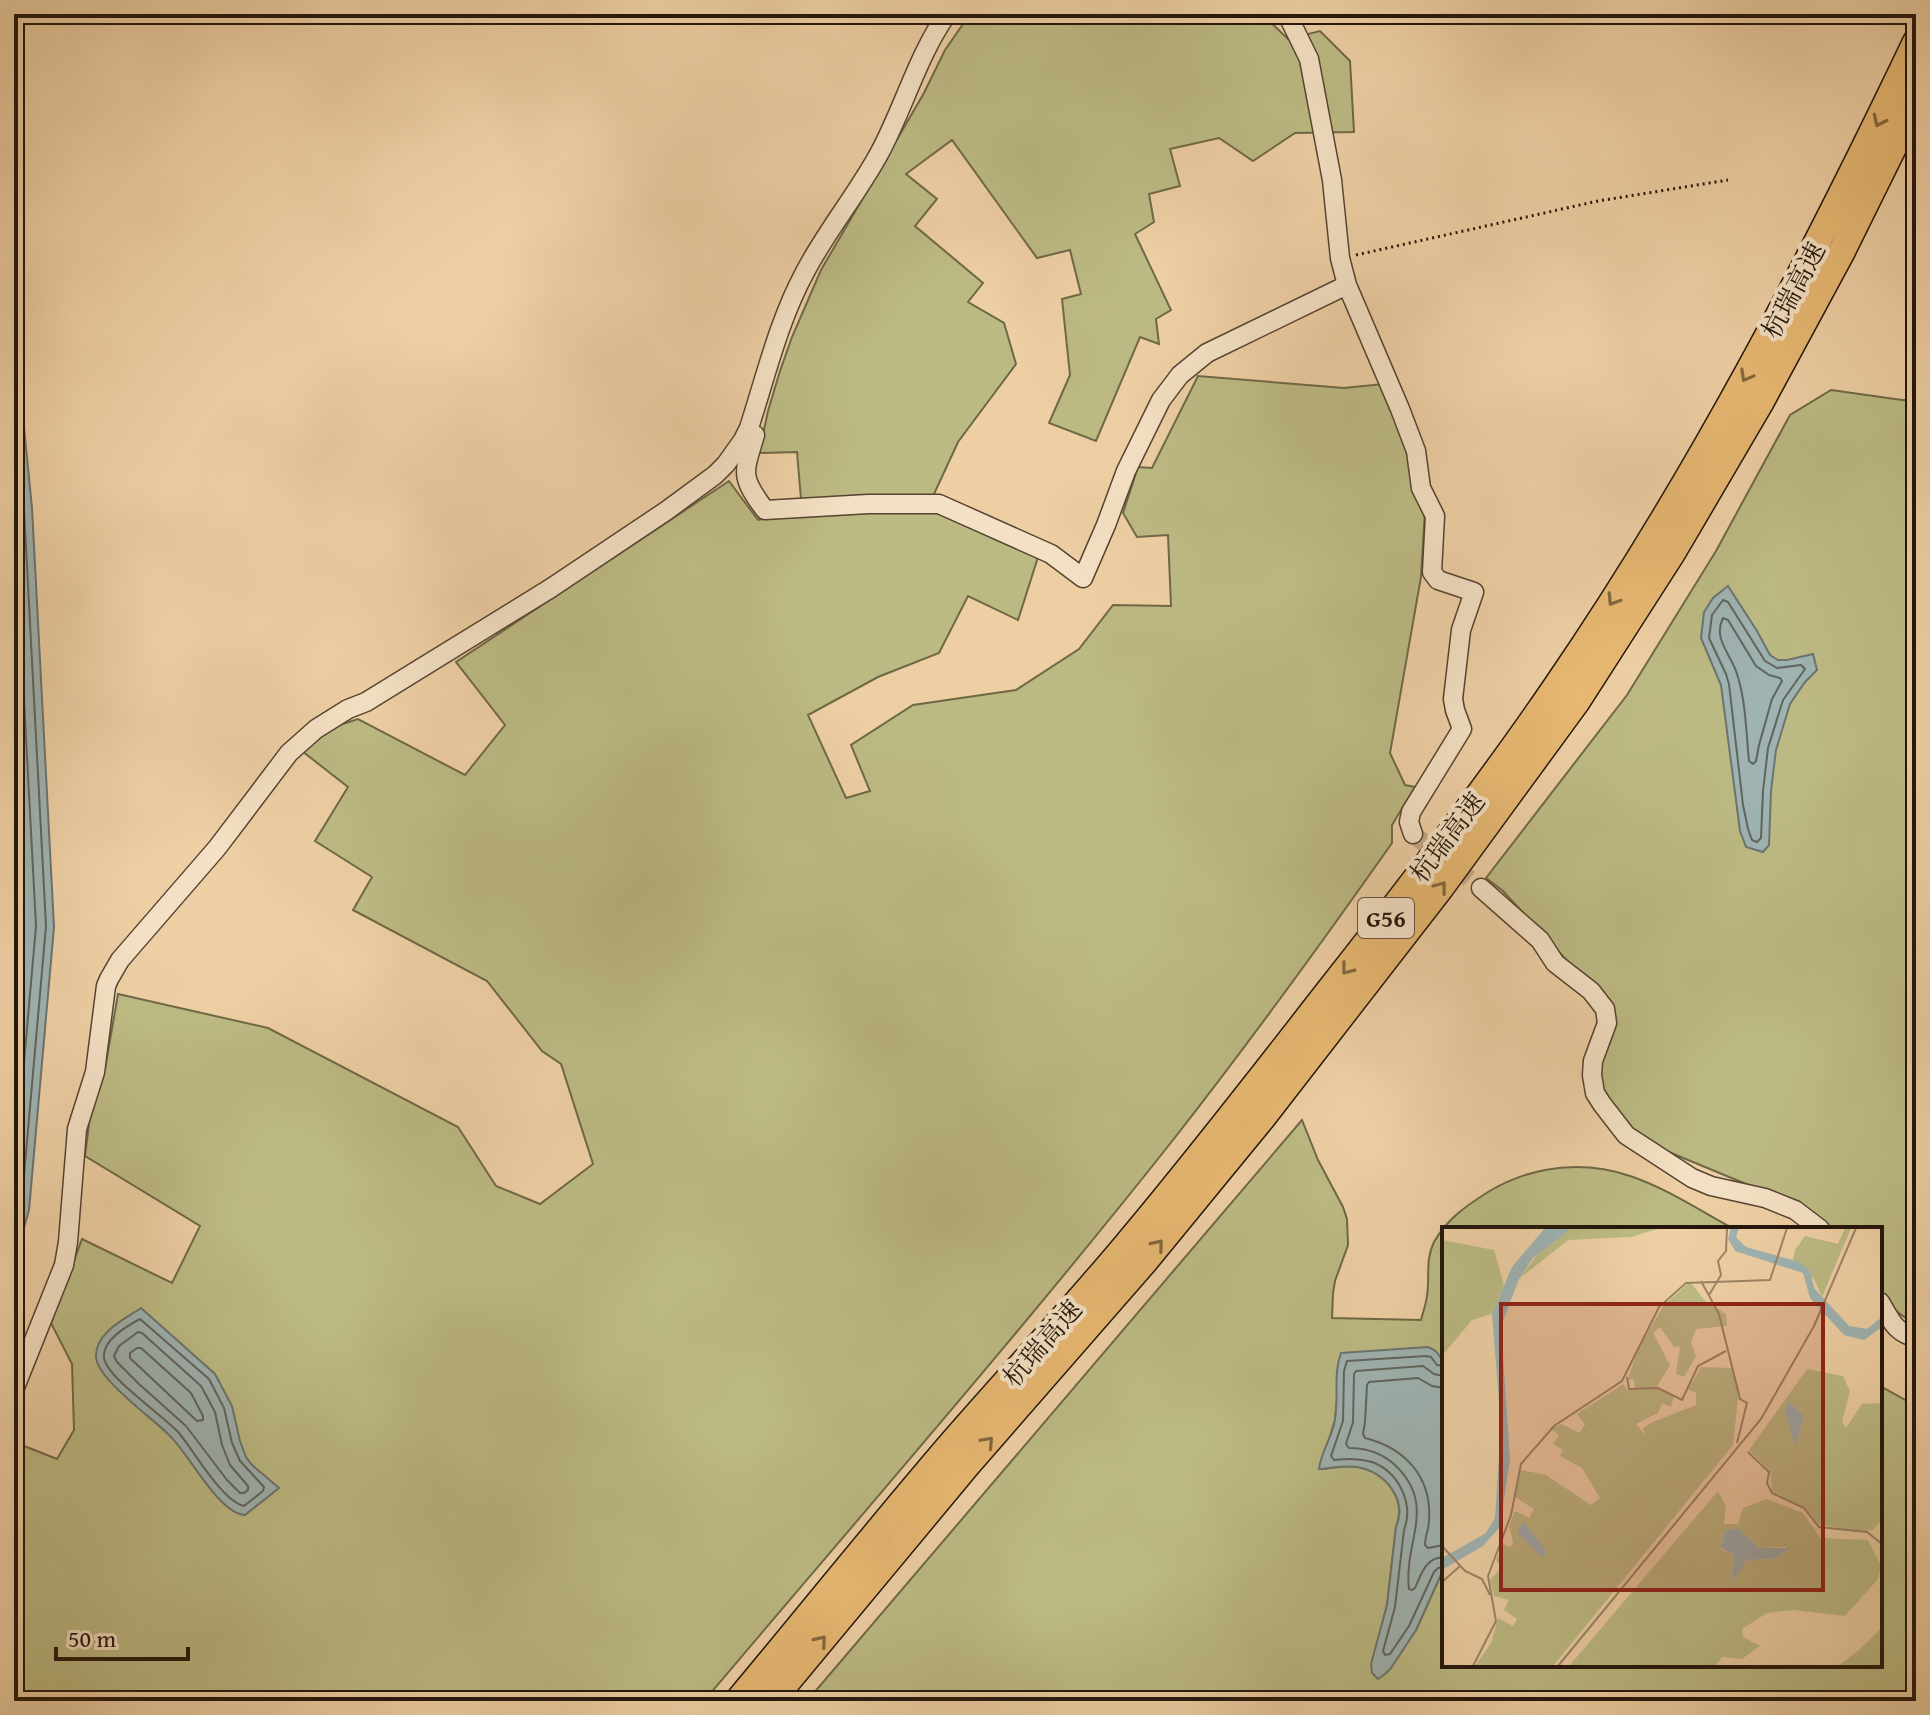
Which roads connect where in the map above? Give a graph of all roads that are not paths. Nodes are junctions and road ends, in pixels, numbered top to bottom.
1 (947, 14) edge
2 (1287, 14) edge
3 (1914, 46) edge
4 (1916, 101) edge
5 (1347, 285) junction
6 (749, 428) junction
7 (1413, 834) dead end
8 (1481, 888) tunnel mouth
9 (1818, 1227) edge
10 (1882, 1305) edge
11 (1916, 1338) edge
12 (14, 1390) edge
13 (738, 1701) edge
14 (771, 1701) edge

1 - 6 street
2 - 5 street
3 -> 13 highway, 杭瑞高速 / G56
14 -> 4 highway, 杭瑞高速 / G56
5 - 6 street
5 - 7 street
6 - 12 street
8 - 9 street
10 - 11 street

